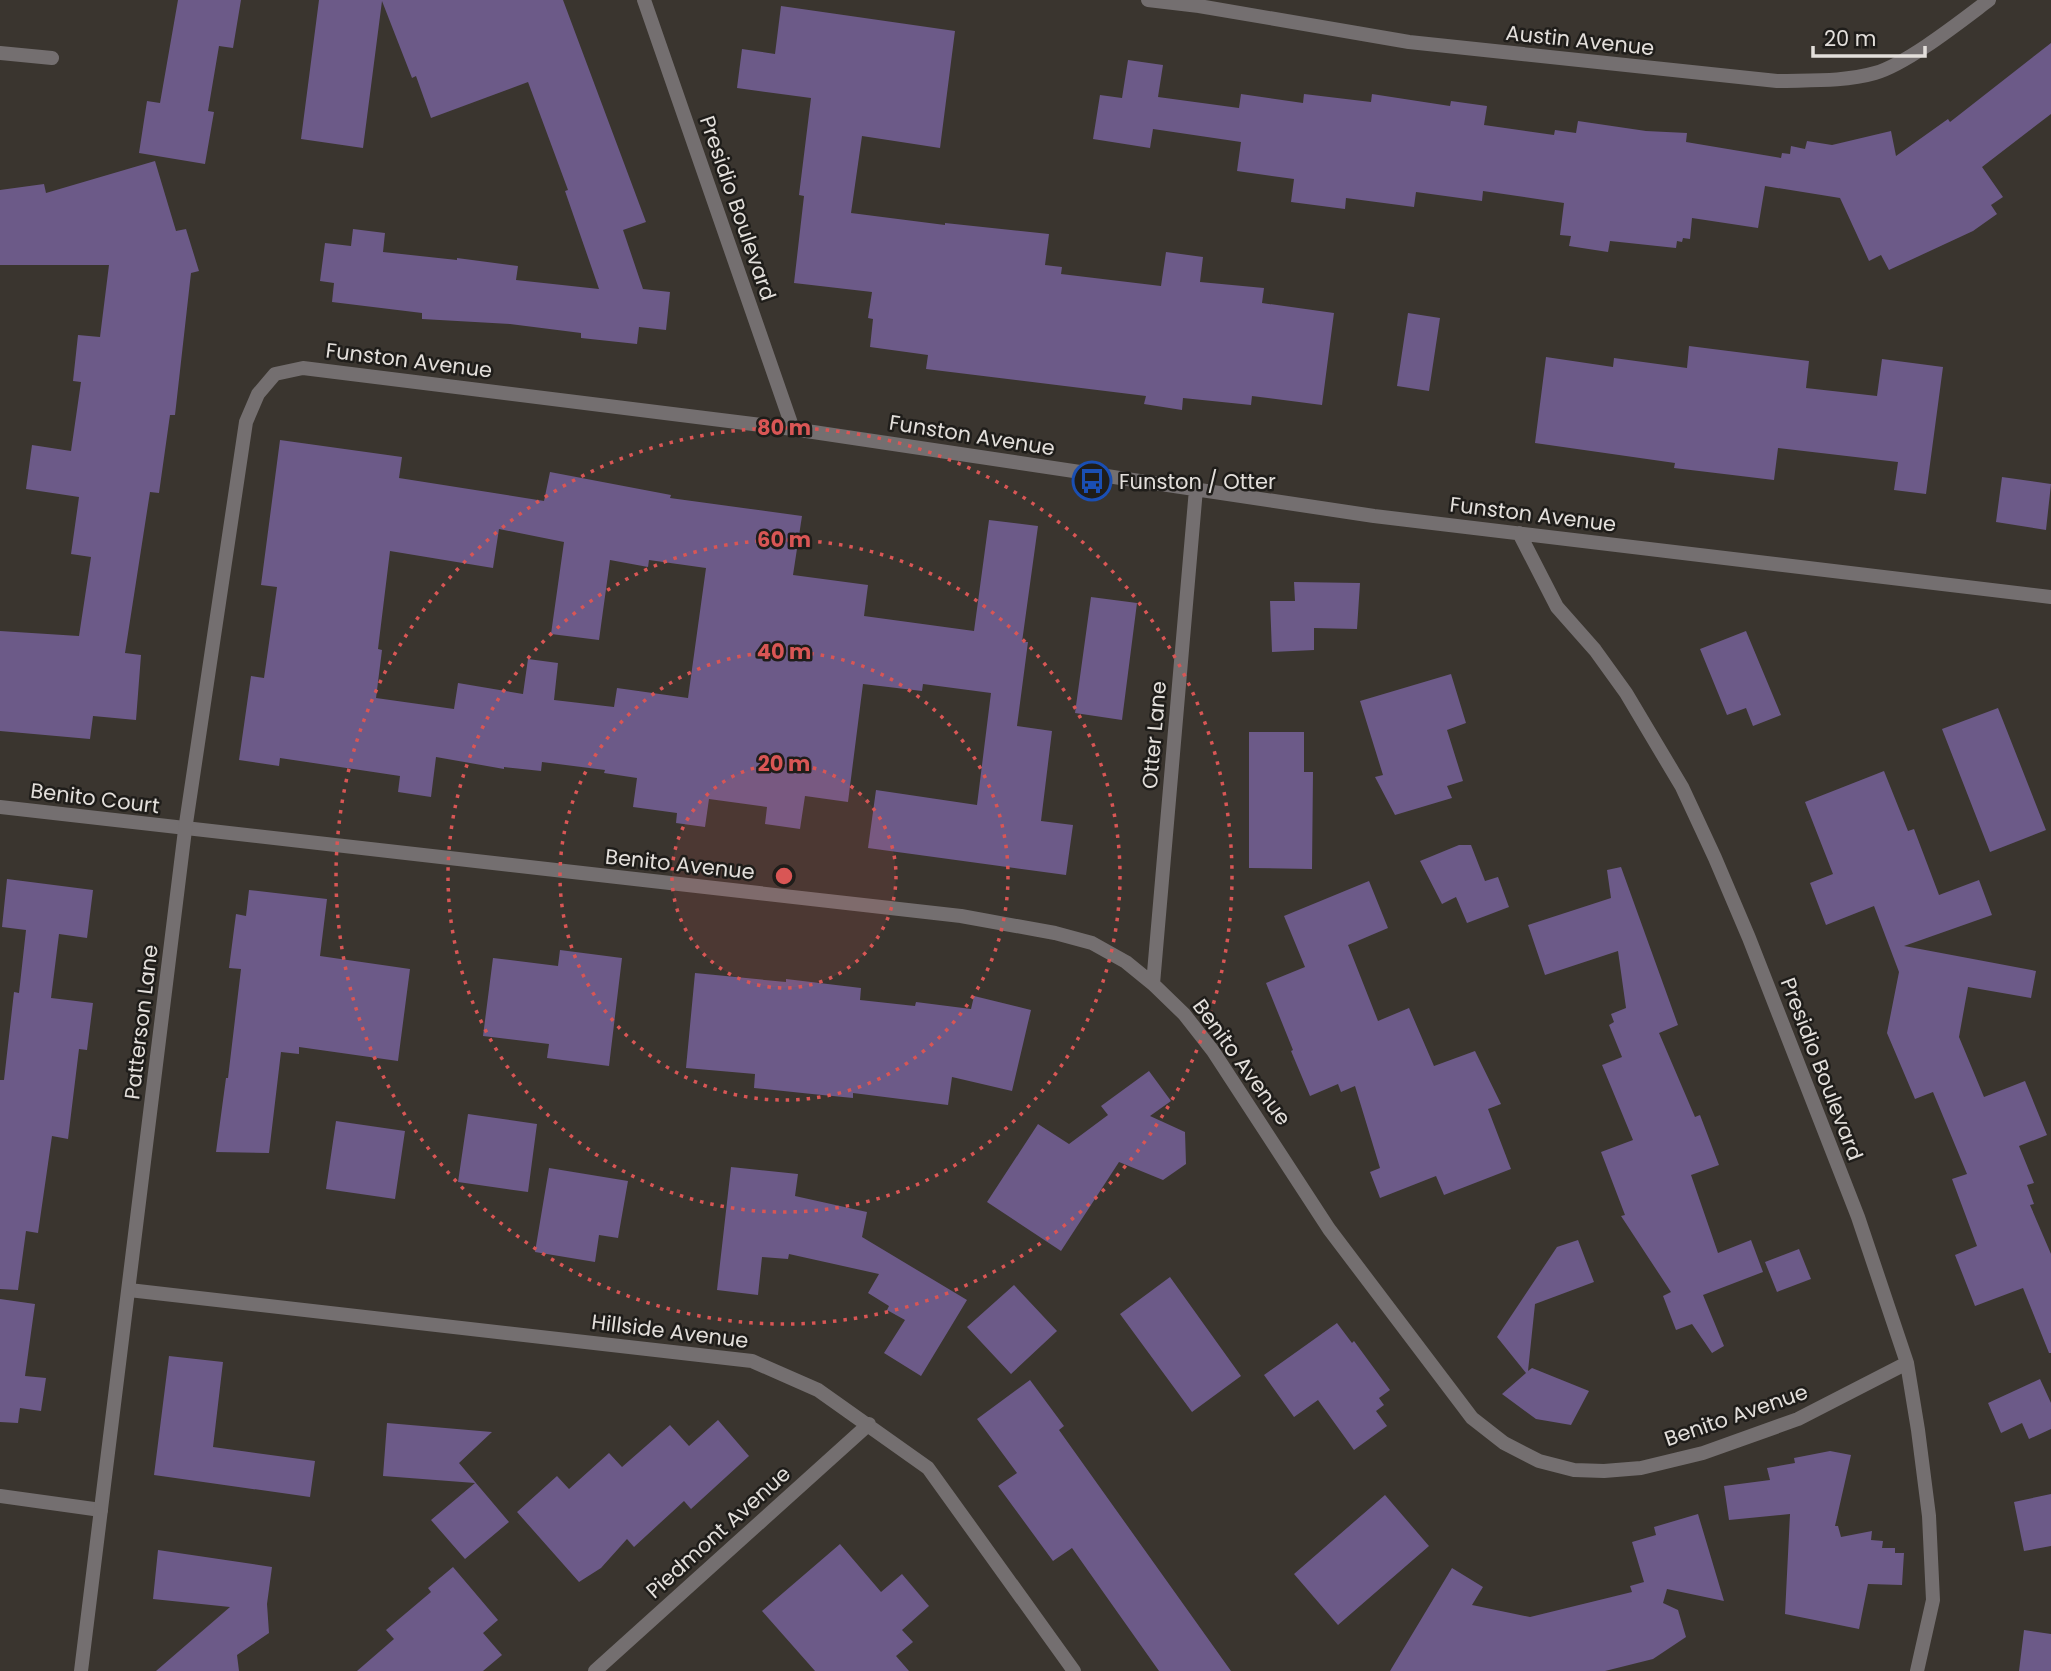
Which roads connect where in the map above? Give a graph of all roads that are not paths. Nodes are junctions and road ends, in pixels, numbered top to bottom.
1 (644, 0) edge
2 (1148, 0) edge
3 (1989, 0) edge
4 (0, 53) edge
5 (52, 58) dead end
6 (266, 384) joint
7 (793, 429) junction
8 (1196, 489) junction
9 (1519, 533) junction
10 (2051, 597) edge
11 (0, 807) edge
12 (185, 830) junction
13 (1153, 984) junction
14 (129, 1290) junction
15 (1907, 1363) junction
16 (869, 1424) junction
17 (0, 1496) edge
18 (101, 1510) junction
19 (81, 1671) edge
20 (595, 1671) edge
21 (1074, 1671) edge
22 (1917, 1671) edge

1 - 7 street, Presidio Boulevard
2 - 3 street, Austin Avenue
4 - 5 street
6 - 7 street, Funston Avenue
6 - 12 street, Patterson Lane
7 - 8 street, Funston Avenue
8 - 9 street, Funston Avenue
8 - 13 street, Otter Lane
9 - 10 street, Funston Avenue
9 - 15 street, Presidio Boulevard
11 - 12 street, Benito Court
12 - 13 street, Benito Avenue
12 - 14 street, Patterson Lane
13 - 15 street, Benito Avenue
14 - 16 street, Hillside Avenue
14 - 18 street, Patterson Lane
15 - 22 street, Presidio Boulevard
16 - 20 street, Piedmont Avenue
16 - 21 street, Hillside Avenue
17 - 18 street
18 - 19 street, Patterson Lane

